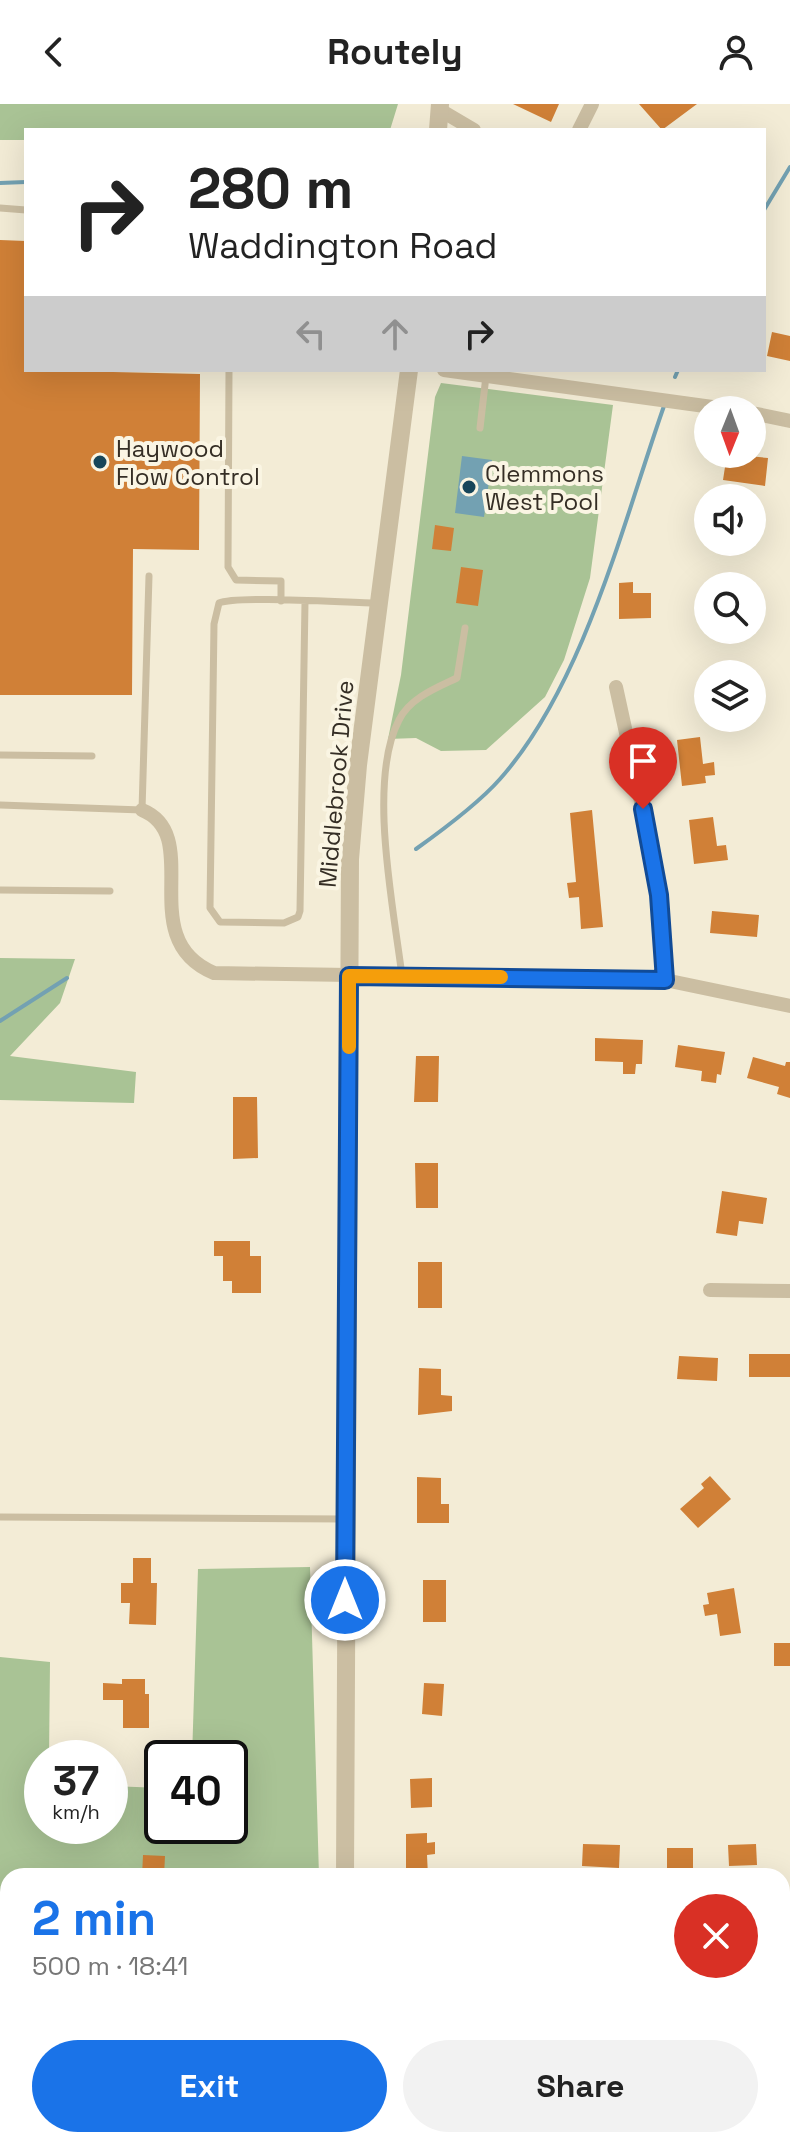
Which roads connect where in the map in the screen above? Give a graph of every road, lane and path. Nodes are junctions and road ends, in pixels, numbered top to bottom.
1 (592, 104) edge
2 (440, 107) edge
3 (438, 128) edge
4 (471, 128) edge
5 (580, 128) edge
6 (0, 208) edge
7 (24, 210) edge
8 (229, 372) edge
9 (409, 372) edge
10 (458, 372) edge
11 (486, 376) junction
12 (694, 405) edge
13 (766, 416) edge
14 (790, 421) edge
15 (480, 428) dead end
16 (149, 576) dead end
17 (281, 601) junction
18 (305, 602) junction
19 (380, 603) junction
20 (465, 628) dead end
21 (616, 687) dead end
22 (0, 755) edge
23 (92, 756) dead end
24 (0, 805) edge
25 (142, 810) junction
26 (0, 890) edge
27 (110, 891) dead end
28 (349, 976) junction
29 (402, 976) junction
30 (665, 980) junction
31 (790, 1006) edge
32 (710, 1290) dead end
33 (790, 1291) edge
34 (0, 1517) edge
35 (345, 1519) junction
36 (345, 1868) edge

1 - 5 street
2 - 3 street
2 - 4 street
6 - 7 lane
8 - 17 lane
9 - 19 street, Middlebrook Drive
10 - 11 street
11 - 12 street
11 - 15 lane
13 - 14 street
16 - 25 lane
17 - 18 lane
17 - 18 lane
18 - 19 lane
19 - 28 street, Middlebrook Drive
20 - 29 lane
21 - 30 street
22 - 23 lane
24 - 25 lane
25 - 28 street
26 - 27 lane
28 - 29 street
28 - 35 street, Middlebrook Drive
29 - 30 street
30 - 31 street
32 - 33 street
34 - 35 lane
35 - 36 street, Middlebrook Drive

